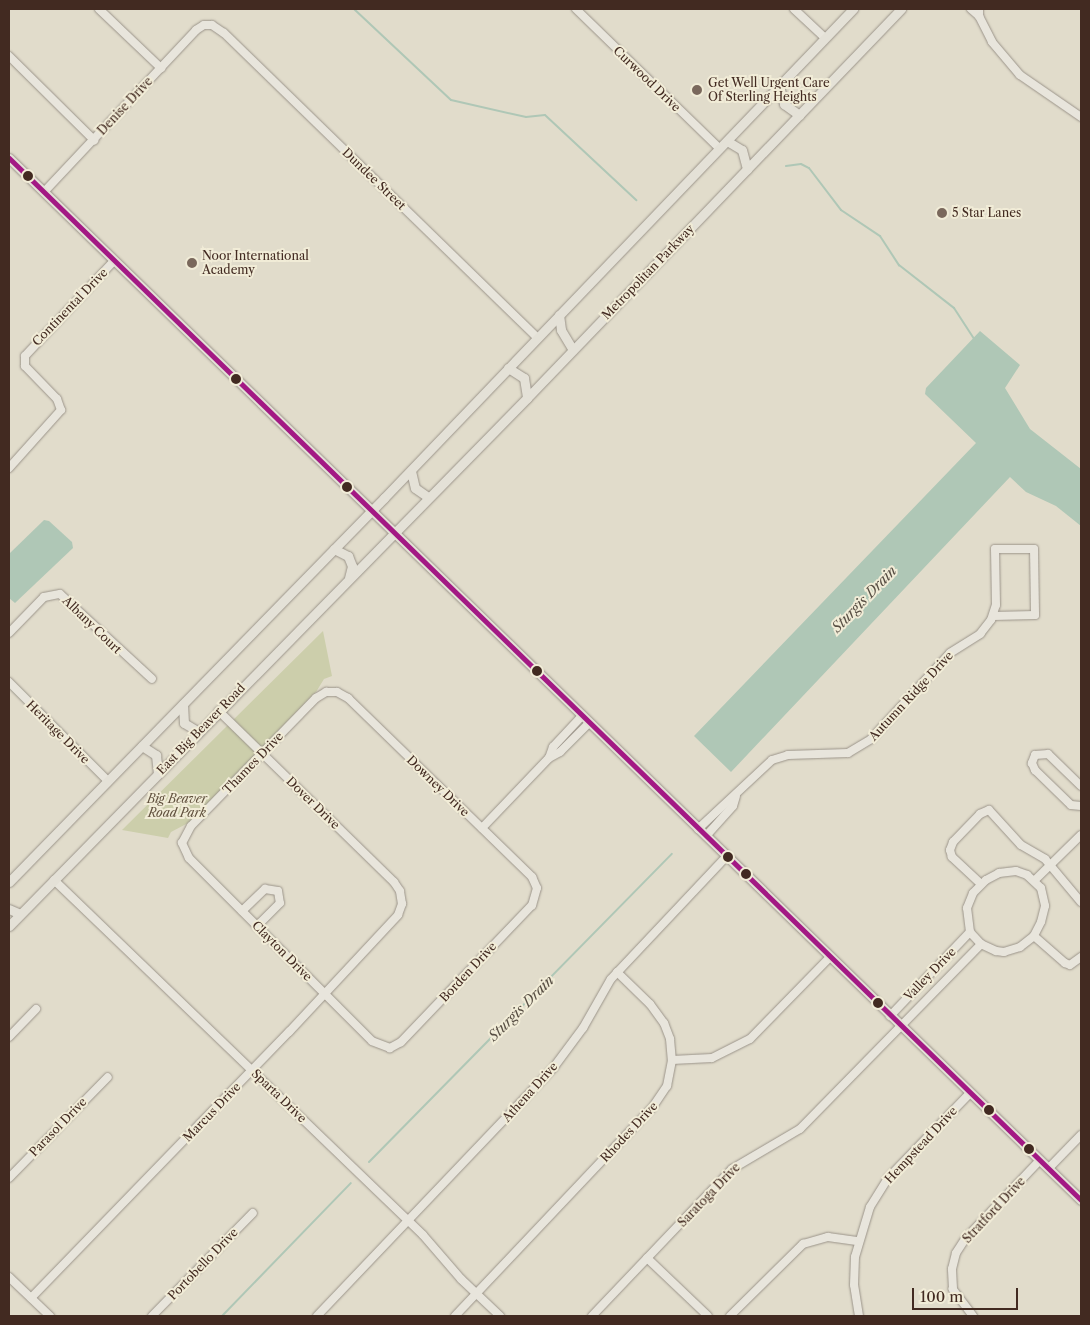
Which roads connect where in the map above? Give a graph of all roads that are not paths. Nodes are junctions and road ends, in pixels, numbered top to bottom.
1 (99, 9) edge
2 (576, 9) edge
3 (794, 9) edge
4 (853, 9) edge
5 (901, 9) edge
6 (971, 9) edge
7 (979, 12) edge
8 (209, 24) joint
9 (825, 38) junction
10 (9, 56) edge
11 (162, 68) junction
12 (779, 86) junction
13 (799, 115) junction
14 (1081, 118) edge
15 (94, 140) junction
16 (727, 141) junction
17 (719, 148) junction
18 (9, 158) edge
19 (747, 169) junction
20 (44, 192) junction
21 (114, 261) junction
22 (559, 315) junction
23 (538, 338) junction
24 (574, 350) junction
25 (508, 368) junction
26 (527, 398) junction
27 (9, 468) edge
28 (411, 470) junction
29 (428, 496) junction
30 (371, 511) junction
31 (394, 533) junction
32 (334, 549) junction
33 (349, 578) junction
34 (993, 616) junction
35 (9, 633) edge
36 (152, 680) dead end
37 (9, 682) edge
38 (333, 691) joint
39 (183, 704) junction
40 (219, 711) junction
41 (586, 719) junction
42 (199, 732) junction
43 (142, 746) junction
44 (262, 754) junction
45 (158, 774) junction
46 (108, 781) junction
47 (1081, 786) edge
48 (736, 796) junction
49 (1081, 806) edge
50 (482, 828) junction
51 (698, 829) junction
52 (1081, 835) edge
53 (706, 836) junction
54 (182, 843) joint
55 (727, 856) junction
56 (1050, 864) junction
57 (54, 880) junction
58 (1035, 880) junction
59 (9, 882) edge
60 (981, 884) junction
61 (537, 888) joint
62 (402, 898) joint
63 (1081, 902) edge
64 (9, 908) edge
65 (242, 911) junction
66 (20, 914) junction
67 (9, 926) edge
68 (257, 926) junction
69 (1034, 936) junction
70 (975, 938) junction
71 (830, 957) junction
72 (1081, 957) edge
73 (617, 972) junction
74 (324, 992) junction
75 (36, 1009) dead end
76 (890, 1016) junction
77 (900, 1026) junction
78 (9, 1037) edge
79 (390, 1048) joint
80 (672, 1060) junction
81 (252, 1071) junction
82 (108, 1077) dead end
83 (970, 1092) junction
84 (1081, 1135) edge
85 (1040, 1160) junction
86 (1049, 1168) junction
87 (9, 1178) edge
88 (1081, 1200) edge
89 (253, 1213) dead end
90 (408, 1220) junction
91 (857, 1241) junction
92 (647, 1258) junction
93 (9, 1277) edge
94 (476, 1294) junction
95 (31, 1298) junction
96 (50, 1316) edge
97 (152, 1316) edge
98 (317, 1316) edge
99 (455, 1316) edge
100 (500, 1316) edge
101 (592, 1316) edge
102 (708, 1316) edge
103 (730, 1316) edge
104 (859, 1316) edge
105 (973, 1316) edge

1 - 11 street
2 - 17 street, Curwood Drive
3 - 9 street
4 - 9 main road
5 - 13 main road, Metropolitan Parkway
6 - 7 street
7 - 14 street
8 - 11 street, Denise Drive
8 - 23 street, Dundee Street
9 - 12 main road
10 - 15 street
11 - 15 street, Denise Drive
12 - 13 main road
12 - 16 main road
13 - 19 main road, Metropolitan Parkway
15 - 20 street, Denise Drive
16 - 17 main road
16 - 19 main road
17 - 22 main road
18 - 20 main road
19 - 24 main road, Metropolitan Parkway
20 - 21 main road
21 - 27 street, Continental Drive
21 - 30 main road
22 - 23 main road
22 - 24 main road
23 - 25 main road
24 - 26 main road, Metropolitan Parkway
25 - 26 main road
25 - 28 main road
26 - 29 main road, Metropolitan Parkway
28 - 29 main road
28 - 30 main road
29 - 31 main road, Metropolitan Parkway
30 - 31 main road
30 - 32 main road
31 - 33 main road, East Big Beaver Road
31 - 41 main road
32 - 33 main road
32 - 39 main road
33 - 40 main road, East Big Beaver Road
34 - 34 street
34 - 48 street, Autumn Ridge Drive
35 - 36 street, Albany Court
37 - 46 street, Heritage Drive
38 - 44 street, Thames Drive
38 - 50 street, Downey Drive
39 - 42 main road
39 - 43 main road
40 - 42 main road, East Big Beaver Road
40 - 44 street, Dover Drive
41 - 50 street
41 - 51 main road
42 - 45 main road, East Big Beaver Road
43 - 45 main road
43 - 46 main road
44 - 54 street, Thames Drive
44 - 62 street, Dover Drive
45 - 57 main road, East Big Beaver Road
46 - 59 main road
47 - 49 street
48 - 51 street, Autumn Ridge Drive
48 - 53 street, Autumn Ridge Drive
50 - 61 street, Downey Drive
51 - 53 main road
52 - 56 street
53 - 55 main road
54 - 65 street, Clayton Drive
55 - 71 main road
55 - 73 street, Athena Drive
56 - 58 street
56 - 60 street
56 - 63 street
57 - 66 main road, East Big Beaver Road
57 - 81 street, Sparta Drive
58 - 60 street
58 - 69 street
60 - 70 street
61 - 79 street, Borden Drive
62 - 74 street, Marcus Drive
64 - 66 main road
65 - 68 street, Clayton Drive
65 - 68 street
66 - 67 main road, East Big Beaver Road
68 - 74 street, Clayton Drive
69 - 70 street
69 - 72 street
70 - 76 street, Valley Drive
70 - 77 street, Valley Drive
71 - 76 main road
71 - 80 street
73 - 80 street
73 - 90 street, Athena Drive
74 - 79 street, Clayton Drive
74 - 81 street, Marcus Drive
75 - 78 street
76 - 77 main road
77 - 83 main road
77 - 92 street, Saratoga Drive
80 - 94 street, Rhodes Drive
81 - 90 street, Sparta Drive
81 - 95 street, Marcus Drive
82 - 87 street, Parasol Drive
83 - 85 main road
83 - 91 street, Hempstead Drive
84 - 86 street
85 - 86 main road
85 - 105 street, Stratford Drive
86 - 88 main road
89 - 97 street, Portobello Drive
90 - 94 street, Sparta Drive
90 - 98 street, Athena Drive
91 - 103 street
91 - 104 street, Hempstead Drive
92 - 101 street, Saratoga Drive
92 - 102 street
93 - 95 street
94 - 99 street, Rhodes Drive
94 - 100 street, Sparta Drive
95 - 96 street

